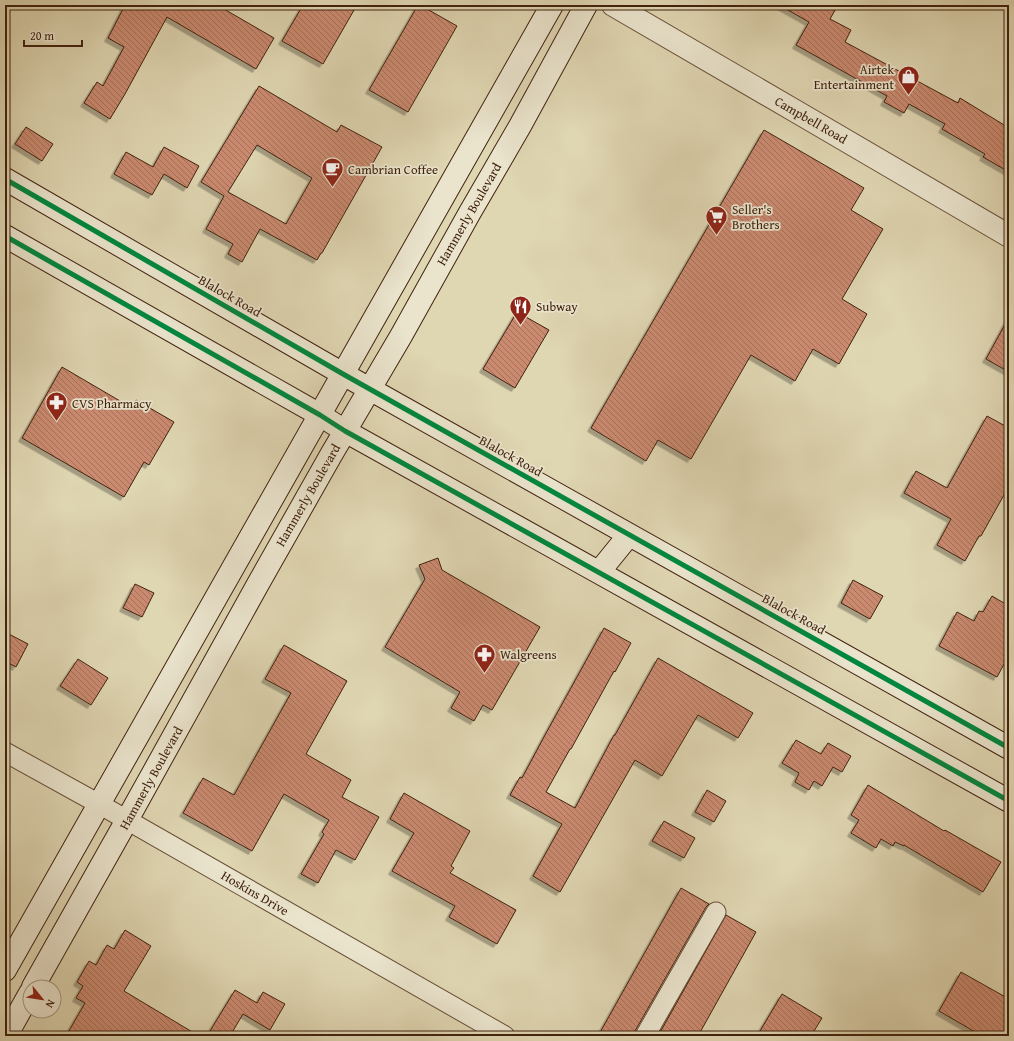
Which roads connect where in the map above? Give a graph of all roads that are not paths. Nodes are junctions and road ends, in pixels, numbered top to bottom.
1 (552, 5) edge
2 (586, 5) edge
3 (613, 5) edge
4 (5, 179) edge
5 (5, 236) edge
6 (1009, 236) edge
7 (343, 374) junction
8 (370, 388) junction
9 (320, 415) junction
10 (345, 431) junction
11 (629, 535) junction
12 (599, 572) junction
13 (1009, 748) edge
14 (5, 752) edge
15 (1007, 797) edge
16 (99, 804) junction
17 (128, 820) junction
18 (716, 912) dead end
19 (5, 970) edge
20 (38, 979) edge
21 (22, 1007) edge
22 (6, 1036) edge
23 (505, 1036) edge
24 (645, 1036) edge

1 - 7 main road
2 - 8 main road, Hammerly Boulevard
3 - 6 main road, Campbell Road
4 - 7 main road, Blalock Road
5 - 9 main road
7 - 8 main road, Blalock Road
7 - 9 main road
8 - 10 main road, Hammerly Boulevard
8 - 11 main road, Blalock Road
9 - 10 main road
9 - 16 main road
10 - 12 main road
10 - 17 main road, Hammerly Boulevard
11 - 12 main road
11 - 13 main road, Blalock Road
12 - 15 main road
14 - 16 street, Hoskins Drive
16 - 17 street, Hoskins Drive
16 - 19 main road
17 - 20 main road, Hammerly Boulevard
17 - 23 street, Hoskins Drive
18 - 24 street
21 - 22 main road

